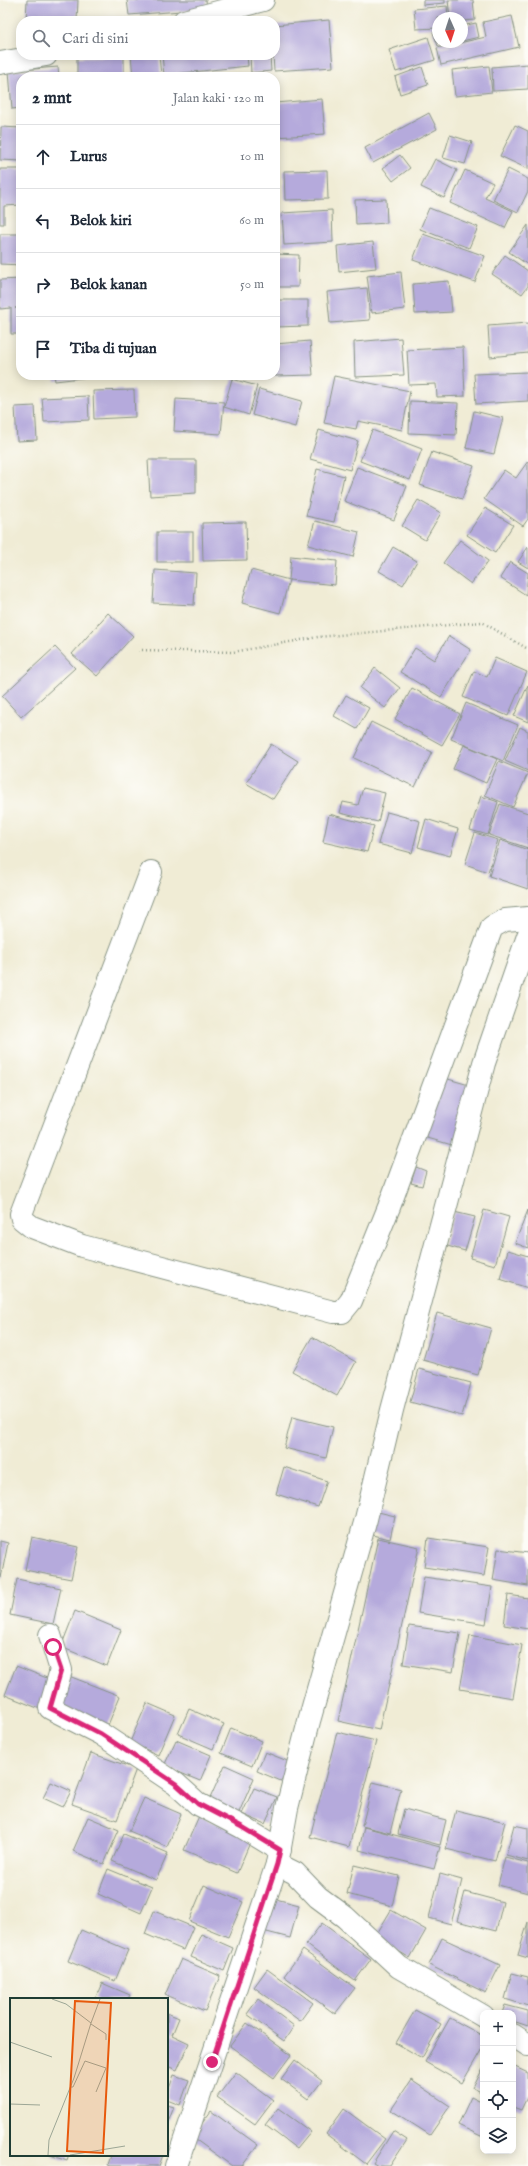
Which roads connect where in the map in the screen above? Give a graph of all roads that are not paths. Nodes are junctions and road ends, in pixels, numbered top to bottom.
1 (263, 0) edge
2 (203, 16) edge
3 (17, 60) edge
4 (0, 63) edge
5 (151, 872) dead end
6 (528, 918) edge
7 (528, 936) edge
8 (50, 1635) dead end
9 (278, 1857) junction
10 (480, 2014) edge
11 (516, 2037) edge
12 (528, 2045) edge
13 (176, 2166) edge

1 - 2 street
3 - 4 street
5 - 6 street
7 - 9 street
8 - 9 street
9 - 10 street
9 - 13 street
11 - 12 street

